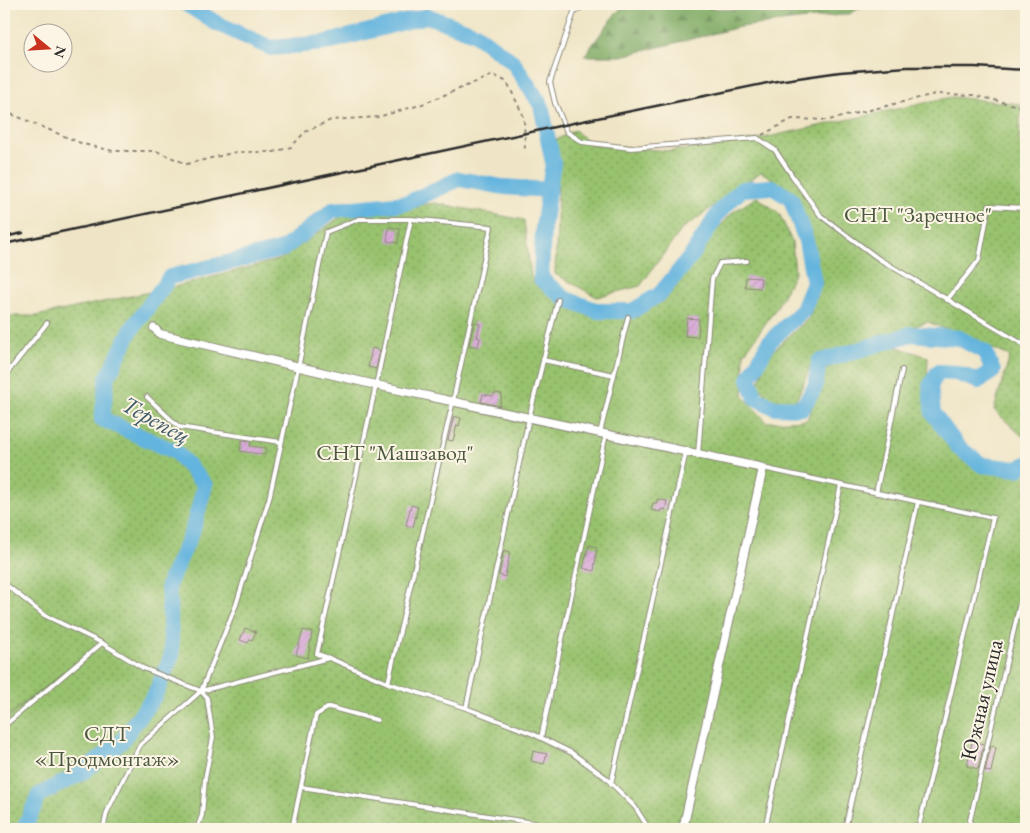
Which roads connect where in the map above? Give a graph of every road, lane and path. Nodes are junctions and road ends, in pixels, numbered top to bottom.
1 (587, 4) edge
2 (1026, 108) edge
3 (4, 111) edge
4 (758, 138) junction
5 (525, 150) dead end
6 (1026, 208) edge
7 (411, 219) junction
8 (747, 261) dead end
9 (558, 300) dead end
10 (947, 300) junction
11 (628, 317) dead end
12 (47, 323) dead end
13 (154, 328) dead end
14 (1026, 346) edge
15 (543, 360) junction
16 (298, 368) junction
17 (902, 370) dead end
18 (614, 375) junction
19 (4, 376) edge
20 (376, 385) junction
21 (148, 397) dead end
22 (453, 402) junction
23 (529, 418) junction
24 (603, 434) junction
25 (281, 442) junction
26 (686, 452) junction
27 (698, 454) junction
28 (763, 468) junction
29 (841, 485) junction
30 (876, 493) junction
31 (918, 502) junction
32 (1026, 577) edge
33 (4, 583) edge
34 (102, 643) junction
35 (329, 658) junction
36 (388, 683) junction
37 (201, 690) junction
38 (466, 708) junction
39 (377, 720) dead end
40 (4, 726) edge
41 (541, 738) junction
42 (611, 784) junction
43 (301, 787) junction
44 (103, 829) edge
45 (197, 829) edge
46 (292, 829) edge
47 (564, 829) edge
48 (649, 829) edge
49 (683, 829) edge
50 (765, 829) edge
51 (845, 829) edge
52 (892, 829) edge
53 (968, 829) edge

1 - 4 lane
2 - 4 path
3 - 5 path
4 - 10 lane
6 - 10 lane
7 - 16 lane
7 - 20 lane
7 - 22 lane
8 - 27 lane
9 - 15 lane
10 - 14 lane
11 - 18 lane
12 - 19 lane
13 - 16 street
15 - 18 lane
15 - 23 lane
16 - 20 street
16 - 25 lane
17 - 30 lane
18 - 24 lane
20 - 22 street
20 - 35 lane
21 - 25 lane
22 - 23 street
22 - 36 lane
23 - 24 street
23 - 38 lane
24 - 26 street
24 - 41 lane
25 - 37 lane
26 - 27 street
26 - 42 lane
27 - 28 street
28 - 29 lane
28 - 49 street
29 - 30 lane
29 - 50 lane
30 - 31 lane
31 - 51 lane
31 - 52 lane
32 - 53 lane, Южная улица
33 - 34 lane
34 - 37 lane
34 - 40 lane
35 - 36 lane
35 - 37 lane
36 - 38 lane
37 - 44 lane
37 - 45 lane
38 - 41 lane
39 - 43 lane
41 - 42 lane
42 - 48 lane
43 - 46 lane
43 - 47 lane

